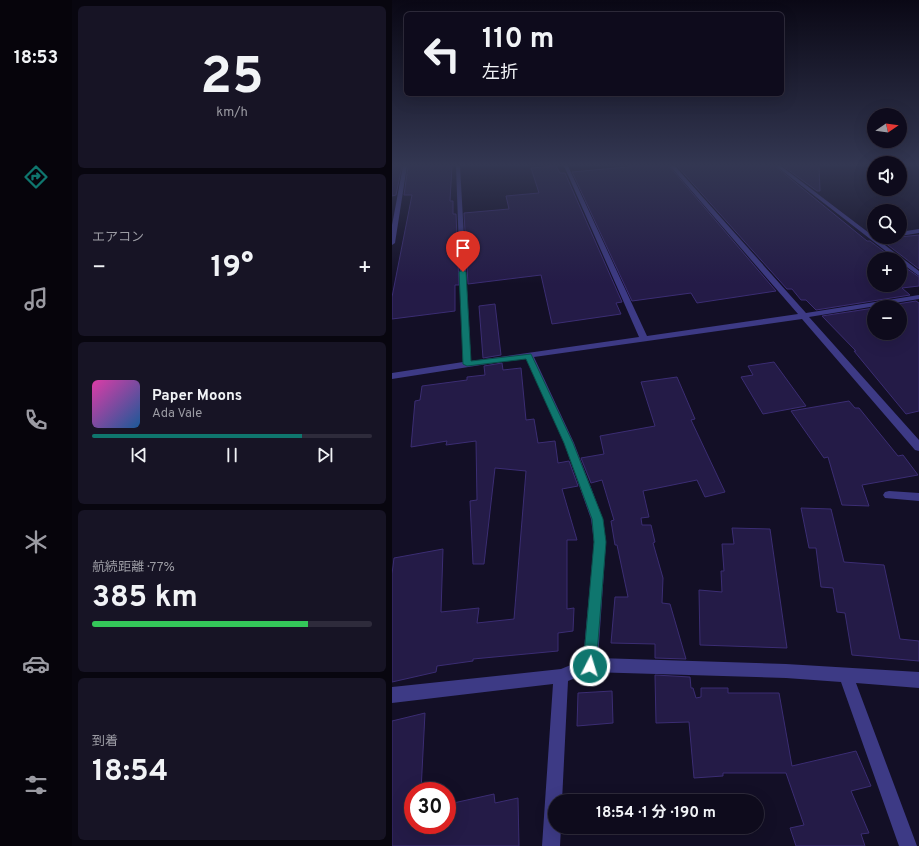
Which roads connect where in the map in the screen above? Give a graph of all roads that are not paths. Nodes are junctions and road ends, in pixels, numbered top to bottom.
1 (398, 205) edge
2 (460, 205) edge
3 (584, 205) edge
4 (706, 205) edge
5 (831, 205) edge
6 (919, 231) edge
7 (867, 233) edge
8 (907, 233) edge
9 (392, 243) edge
10 (882, 244) edge
11 (891, 252) edge
12 (907, 265) edge
13 (919, 274) edge
14 (919, 298) edge
15 (803, 316) junction
16 (644, 339) junction
17 (529, 356) junction
18 (467, 364) junction
19 (392, 376) edge
20 (919, 447) edge
21 (889, 495) dead end
22 (919, 497) edge
23 (590, 666) junction
24 (561, 676) junction
25 (846, 676) junction
26 (919, 680) edge
27 (392, 695) edge
28 (551, 846) edge
29 (908, 846) edge

1 - 9 street
2 - 18 street
3 - 16 street
4 - 15 street
5 - 7 street
6 - 8 street
10 - 11 street
12 - 13 street
14 - 15 street
15 - 16 street
15 - 20 street
16 - 17 street
17 - 18 street
17 - 23 street
18 - 19 street
21 - 22 street
23 - 24 street
23 - 25 street
24 - 27 street
24 - 28 street
25 - 26 street
25 - 29 street

